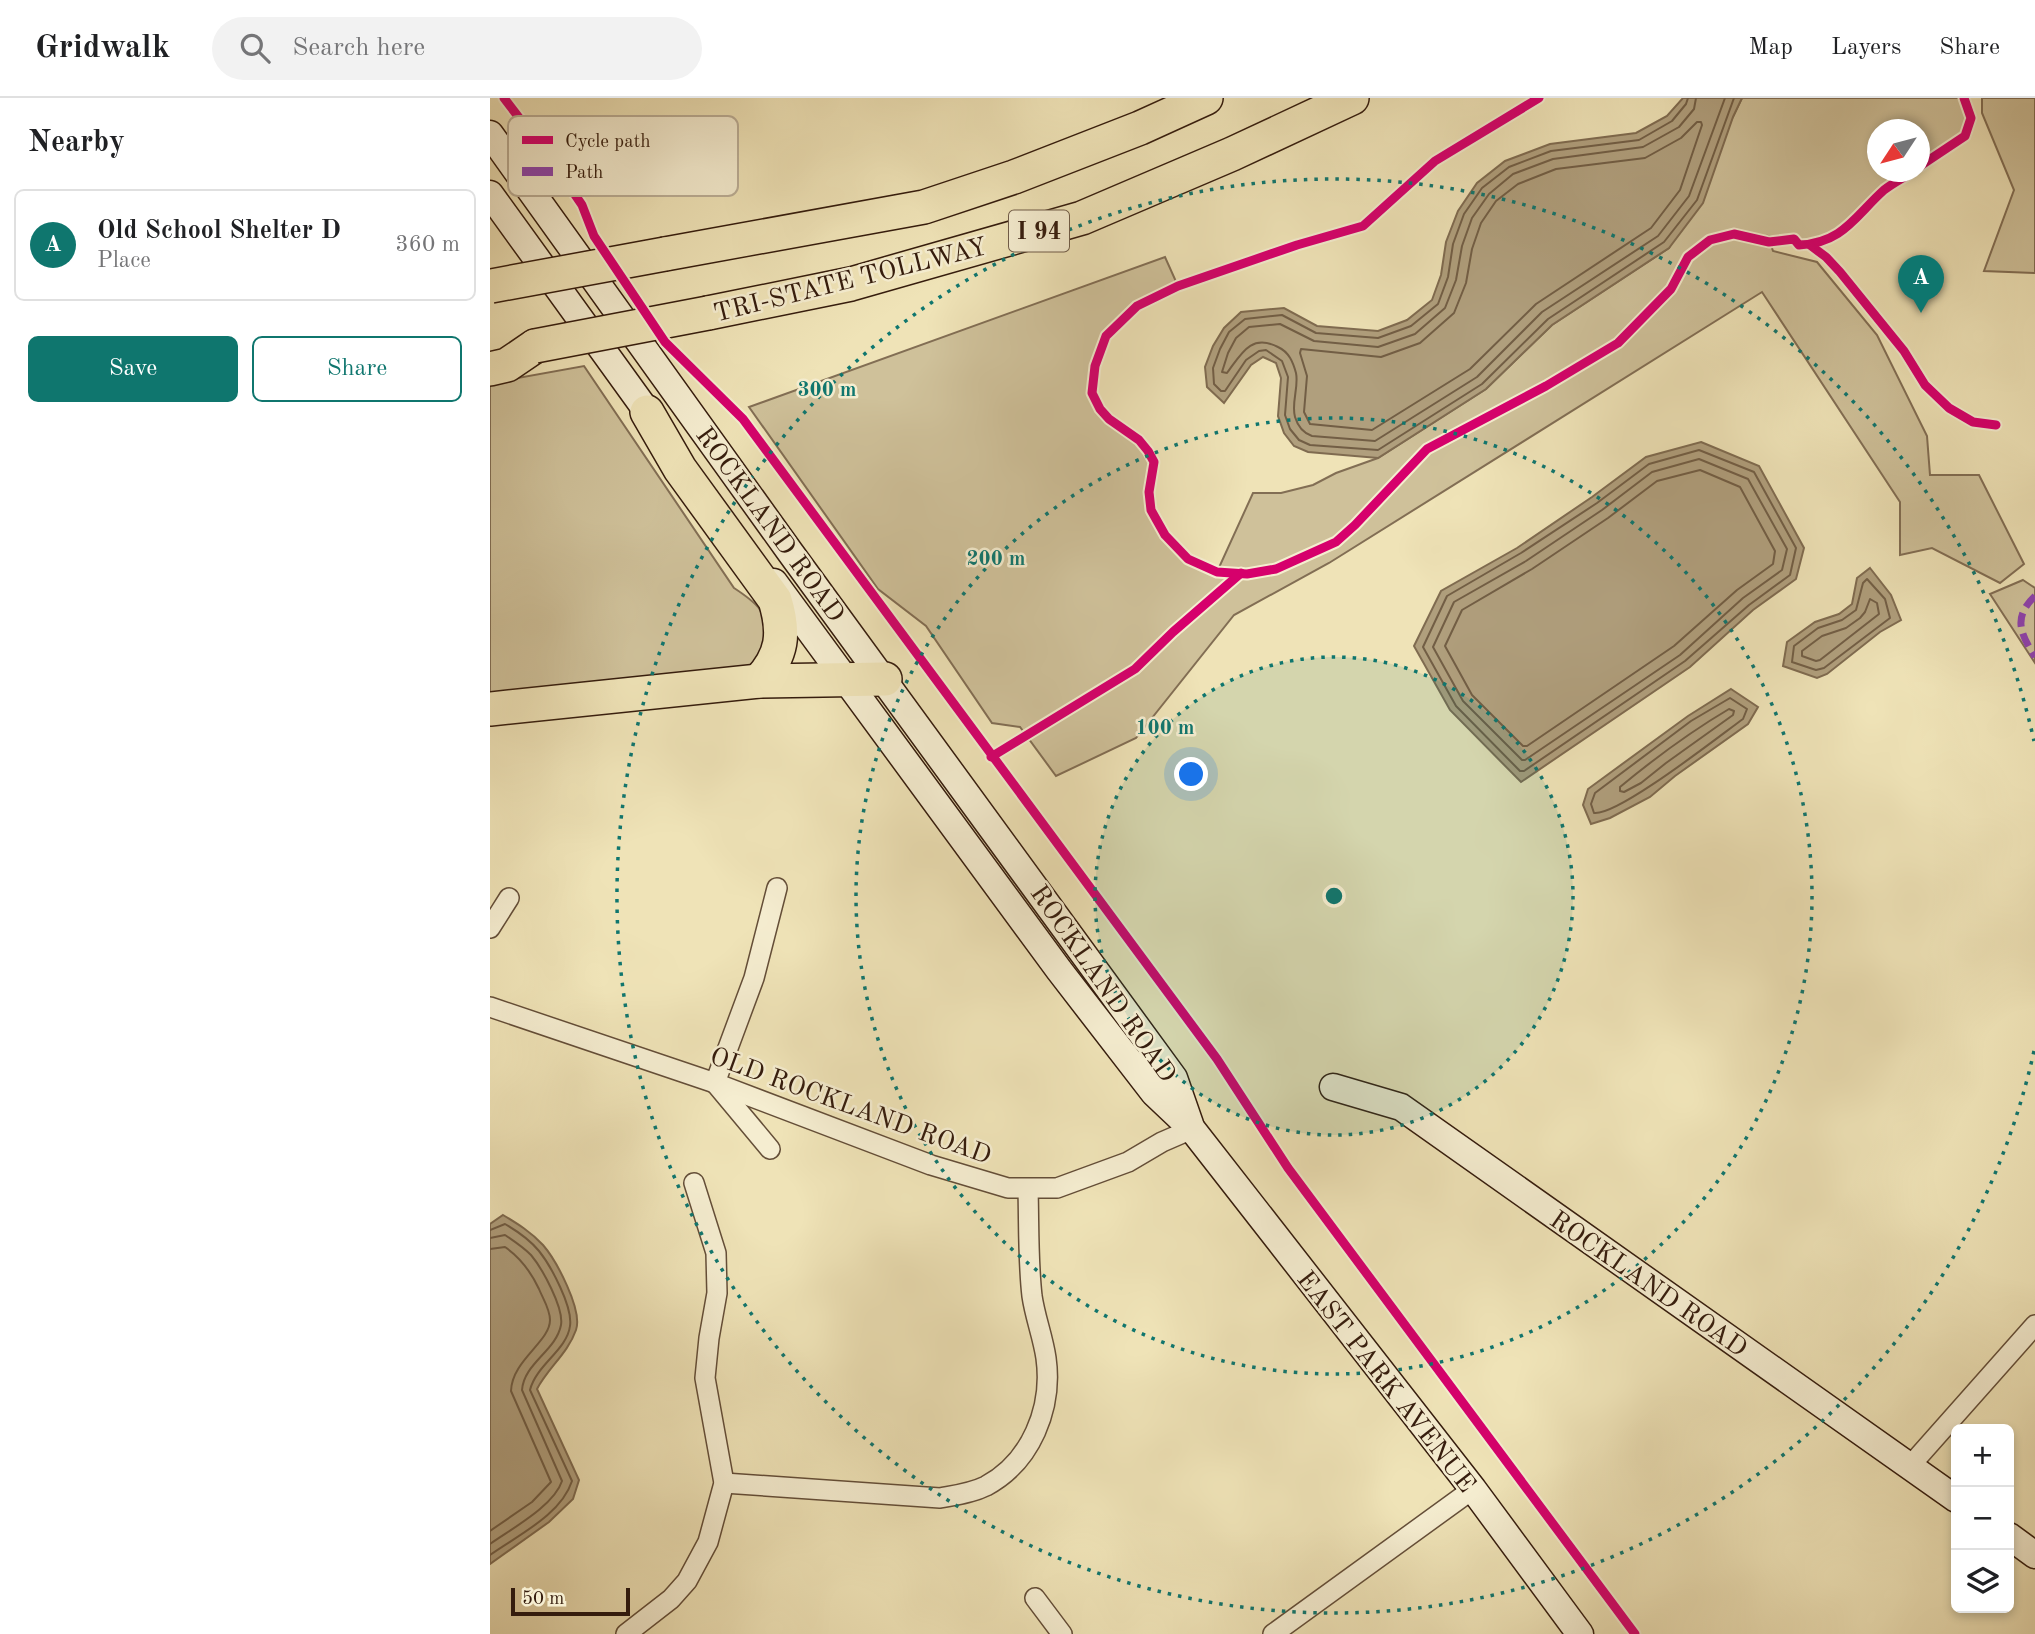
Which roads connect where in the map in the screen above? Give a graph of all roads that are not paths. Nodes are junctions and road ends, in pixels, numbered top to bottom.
1 (1206, 98) edge
2 (1352, 98) edge
3 (490, 134) edge
4 (508, 159) edge
5 (490, 194) edge
6 (535, 196) edge
7 (491, 286) edge
8 (535, 346) junction
9 (490, 350) edge
10 (490, 369) edge
11 (647, 412) junction
12 (885, 679) junction
13 (846, 680) junction
14 (759, 681) junction
15 (490, 709) edge
16 (777, 888) dead end
17 (509, 898) dead end
18 (490, 928) edge
19 (490, 1007) edge
20 (715, 1083) junction
21 (1333, 1087) dead end
22 (1192, 1129) junction
23 (770, 1149) dead end
24 (694, 1184) dead end
25 (1028, 1189) junction
26 (2035, 1325) edge
27 (1910, 1466) junction
28 (724, 1483) junction
29 (1473, 1489) junction
30 (1951, 1495) edge
31 (2014, 1540) edge
32 (2035, 1555) edge
33 (1035, 1598) dead end
34 (626, 1634) edge
35 (1062, 1634) edge
36 (1273, 1634) edge
37 (1580, 1634) edge

1 - 7 highway, TRI-STATE TOLLWAY / I 94, bridge
2 - 8 highway, TRI-STATE TOLLWAY / I 94, bridge
3 - 4 main road, ROCKLAND ROAD
5 - 11 main road, ROCKLAND ROAD
6 - 12 main road, ROCKLAND ROAD
8 - 9 highway, TRI-STATE TOLLWAY / I 94
8 - 10 highway
11 - 13 main road, ROCKLAND ROAD
11 - 14 highway
12 - 13 highway
12 - 22 main road, ROCKLAND ROAD
13 - 14 highway
13 - 22 main road, ROCKLAND ROAD
14 - 15 highway
16 - 20 street
17 - 18 street
19 - 20 street, OLD ROCKLAND ROAD
20 - 23 street
20 - 25 street, OLD ROCKLAND ROAD
21 - 27 main road, ROCKLAND ROAD
22 - 25 street, OLD ROCKLAND ROAD
22 - 29 main road, EAST PARK AVENUE
24 - 28 street
25 - 28 street
26 - 27 street
27 - 30 main road, ROCKLAND ROAD
28 - 34 street
29 - 36 street
29 - 37 main road, EAST PARK AVENUE
31 - 32 main road
33 - 35 street

